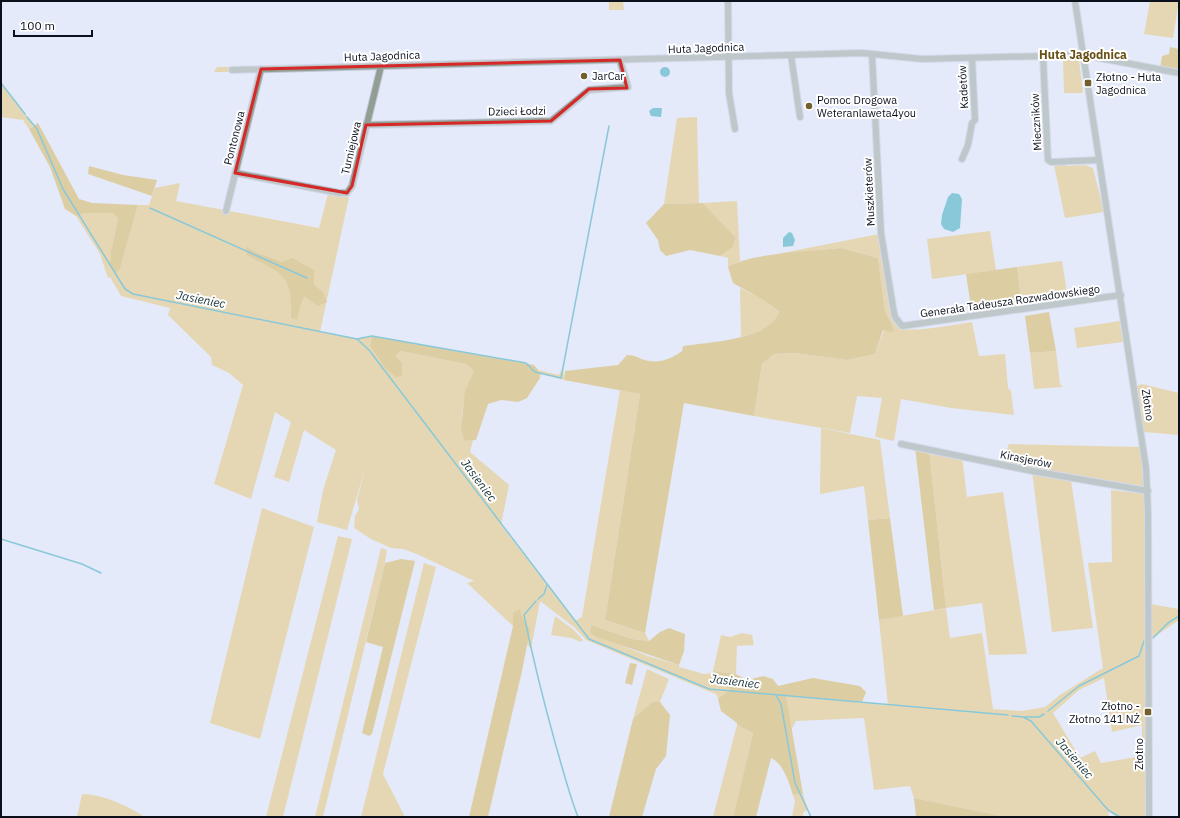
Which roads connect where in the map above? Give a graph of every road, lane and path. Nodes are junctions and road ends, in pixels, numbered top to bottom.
1 (728, 1) edge
2 (1075, 1) edge
3 (872, 54) junction
4 (791, 55) junction
5 (1083, 55) junction
6 (1043, 56) junction
7 (728, 57) junction
8 (972, 58) junction
9 (620, 60) junction
10 (381, 66) junction
11 (261, 69) junction
12 (232, 70) dead end
13 (1179, 72) edge
14 (800, 116) dead end
15 (366, 125) junction
16 (734, 129) dead end
17 (962, 159) dead end
18 (1099, 160) junction
19 (235, 173) junction
20 (226, 211) dead end
21 (1121, 295) junction
22 (902, 326) joint
23 (901, 444) dead end
24 (1148, 491) junction
25 (1149, 817) edge

1 - 7 street
2 - 5 street, Złotno
3 - 4 street, Huta Jagodnica
3 - 8 street, Huta Jagodnica
3 - 22 street, Muszkieterów
4 - 7 street, Huta Jagodnica
4 - 14 street
5 - 6 street, Huta Jagodnica
5 - 13 street, Huta Jagodnica
5 - 18 street, Złotno
6 - 8 street, Huta Jagodnica
6 - 18 street, Mieczników
7 - 9 street, Huta Jagodnica
7 - 16 street
8 - 17 street, Kadetów
9 - 10 street, Huta Jagodnica
9 - 15 street, Dzieci Łodzi
10 - 11 street, Huta Jagodnica
10 - 15 street, Turniejowa
11 - 12 street, Huta Jagodnica
11 - 19 street, Pontonowa
15 - 19 street, Turniejowa
18 - 21 street, Złotno
19 - 20 street, Pontonowa
21 - 22 street, Generała Tadeusza Rozwadowskiego
21 - 24 street, Złotno
23 - 24 street, Kirasjerów
24 - 25 street, Złotno

